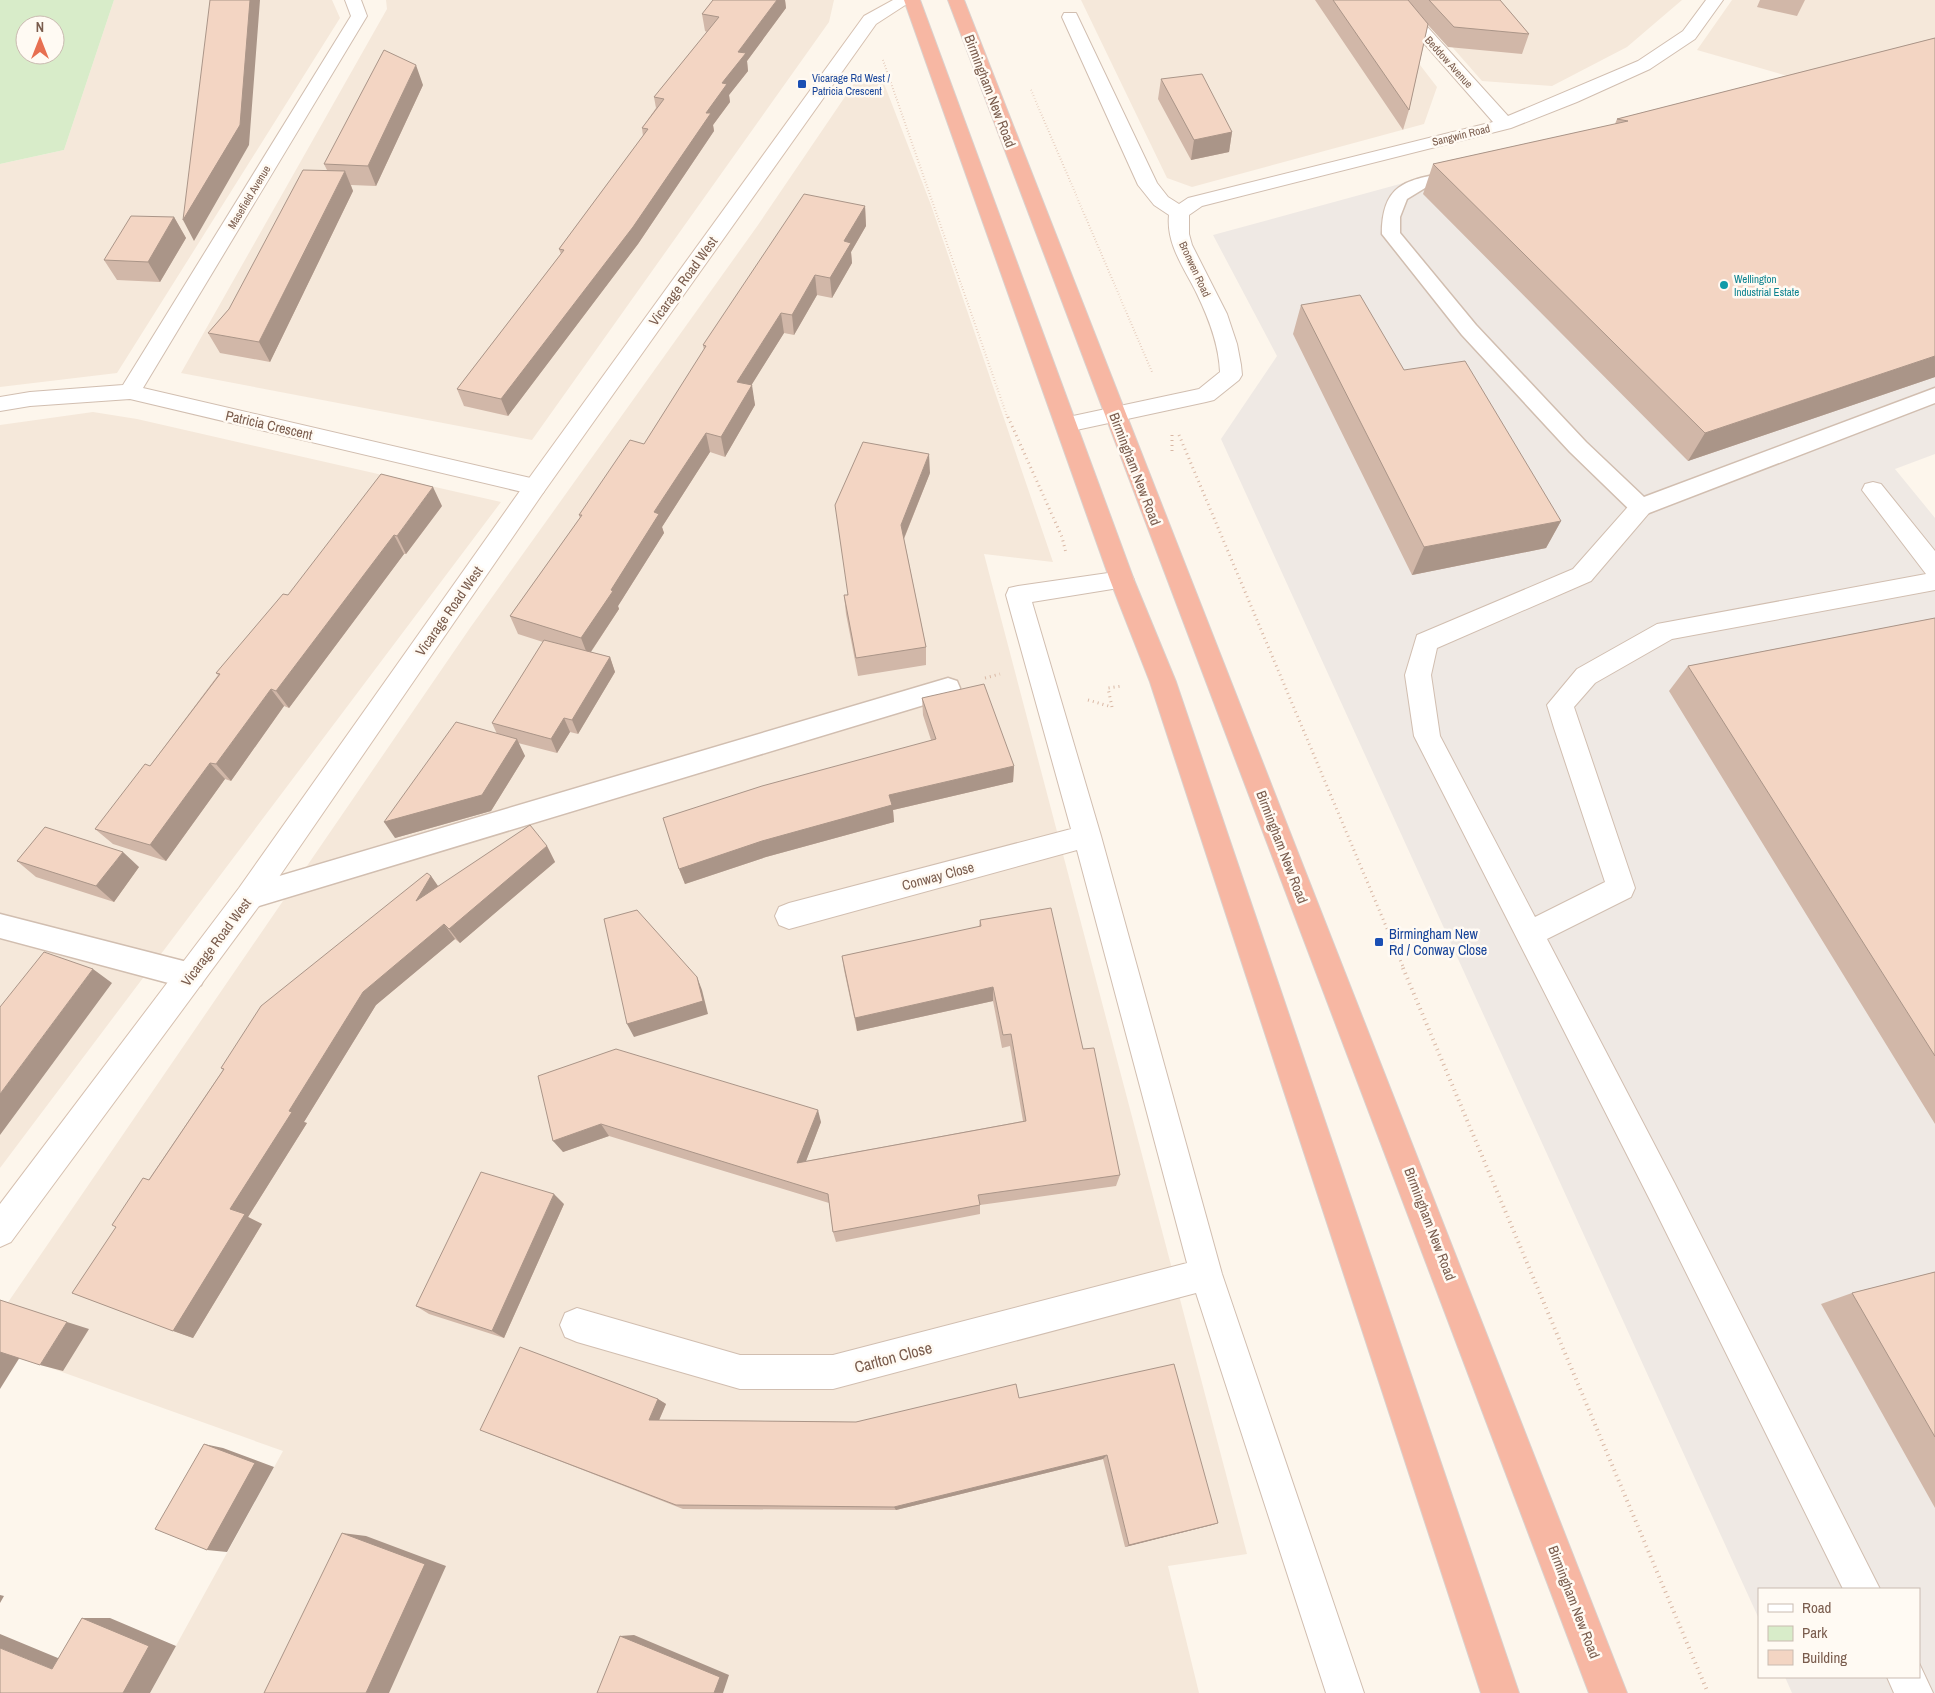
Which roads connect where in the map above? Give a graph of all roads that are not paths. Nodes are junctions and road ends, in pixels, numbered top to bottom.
1 (353, 0) edge
2 (905, 0) edge
3 (912, 0) edge
4 (956, 0) edge
5 (1394, 0) edge
6 (1715, 0) edge
7 (1070, 17) dead end
8 (1505, 124) junction
9 (1472, 172) edge
10 (1179, 213) junction
11 (130, 392) junction
12 (1935, 395) edge
13 (0, 404) edge
14 (1114, 415) junction
15 (1067, 424) junction
16 (535, 487) junction
17 (1873, 490) dead end
18 (1642, 507) junction
19 (1935, 568) edge
20 (1122, 580) junction
21 (1935, 581) edge
22 (948, 688) road end
23 (1087, 836) junction
24 (249, 897) junction
25 (789, 916) dead end
26 (0, 926) edge
27 (1529, 934) junction
28 (191, 976) junction
29 (0, 1231) edge
30 (1206, 1274) junction
31 (577, 1325) dead end
32 (1861, 1588) edge
33 (1906, 1678) edge
34 (1344, 1693) edge
35 (1500, 1693) edge
36 (1608, 1693) edge
37 (1914, 1693) edge

1 - 11 street, Masefield Avenue
2 - 16 street, Vicarage Road West
3 - 15 highway
4 - 14 highway, Birmingham New Road
5 - 8 street, Beddow Avenue
6 - 8 street, Sangwin Road
7 - 10 street
8 - 10 street, Sangwin Road
9 - 18 lane
10 - 14 street, Bronwen Road
11 - 13 street, Patricia Crescent
11 - 16 street, Patricia Crescent
12 - 18 lane
14 - 15 street, Bronwen Road
14 - 36 highway, Birmingham New Road
15 - 20 highway
16 - 24 street, Vicarage Road West
17 - 19 street
18 - 27 street
20 - 23 street
20 - 35 highway
21 - 27 street
22 - 24 lane
23 - 25 street, Conway Close
23 - 30 street
24 - 28 street, Vicarage Road West
26 - 28 lane
27 - 32 street
28 - 29 street, Vicarage Road West
30 - 31 street, Carlton Close
30 - 34 street
33 - 37 street

